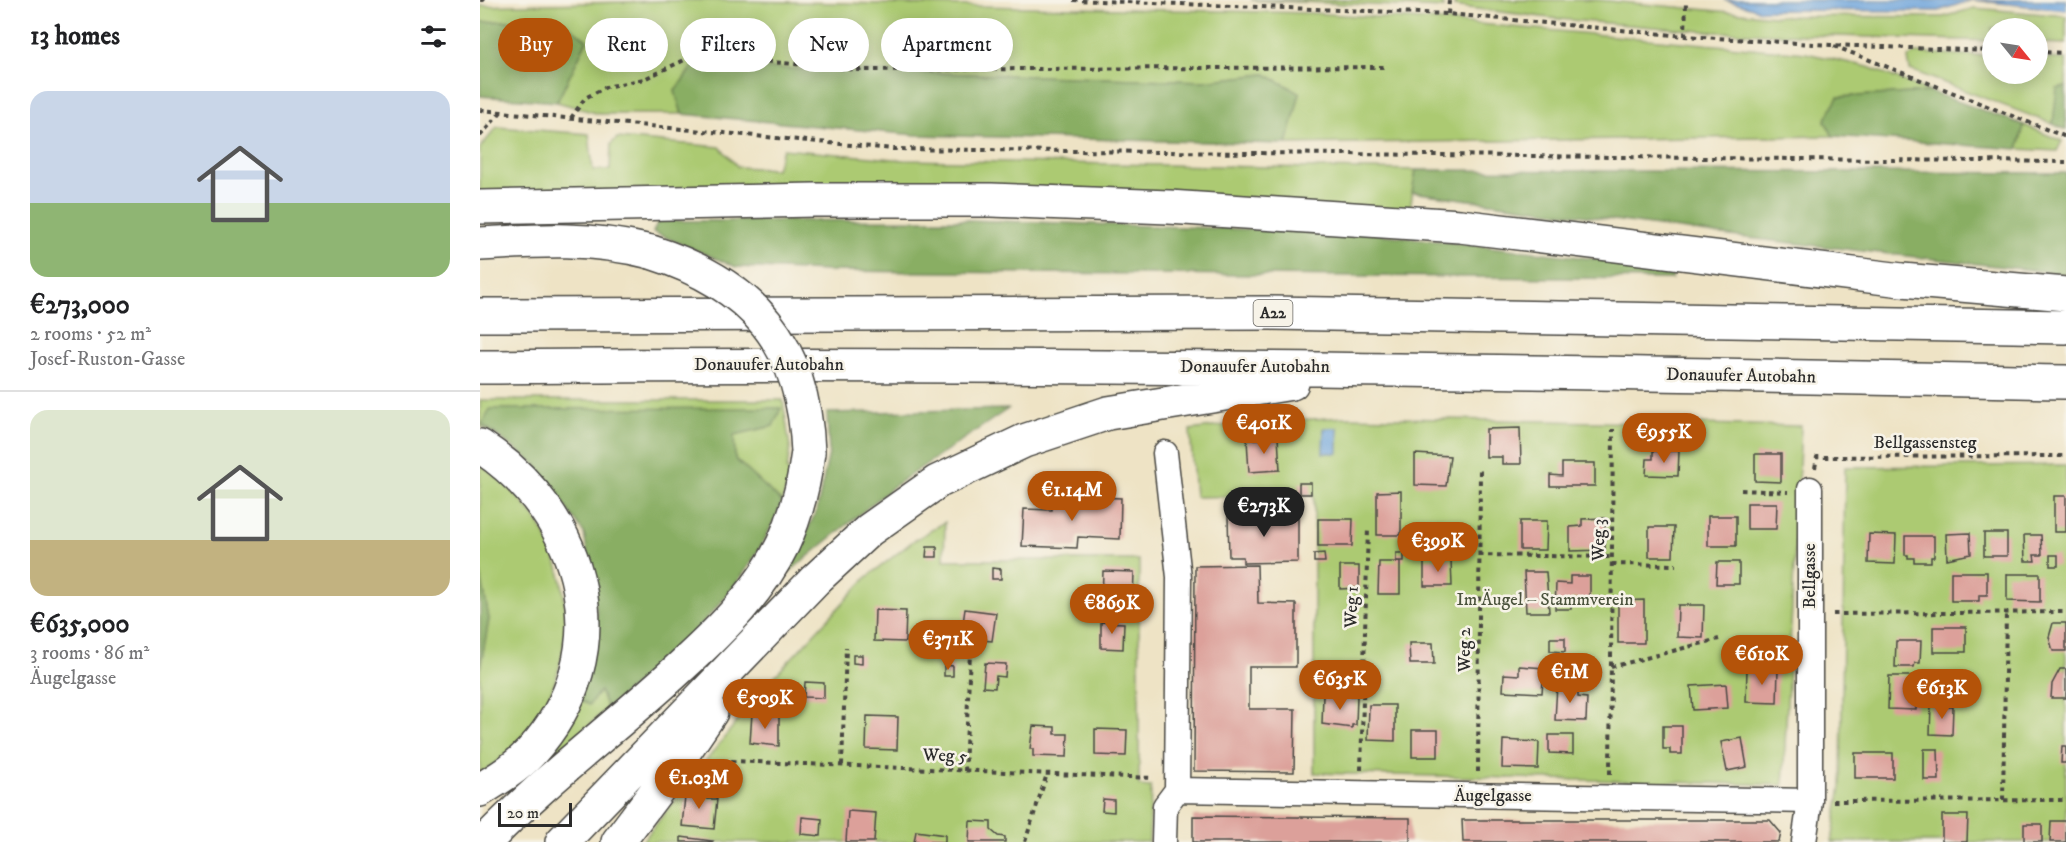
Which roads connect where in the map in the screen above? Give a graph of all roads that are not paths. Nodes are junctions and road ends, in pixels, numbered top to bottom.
1 (480, 207) edge
2 (480, 243) edge
3 (2066, 294) edge
4 (480, 315) edge
5 (2066, 327) edge
6 (480, 367) edge
7 (1382, 368) junction
8 (2066, 382) edge
9 (480, 446) edge
10 (1165, 453) dead end
11 (1810, 491) road end
12 (762, 635) junction
13 (1167, 784) junction
14 (480, 790) edge
15 (1809, 801) junction
16 (484, 842) edge
17 (562, 842) edge
18 (618, 842) edge
19 (1164, 842) edge
20 (1804, 842) edge

1 - 3 highway
2 - 16 highway, bridge
4 - 5 highway, A22
6 - 7 highway, Donauufer Autobahn
7 - 8 highway, Donauufer Autobahn
7 - 12 highway
9 - 14 highway
10 - 13 street
11 - 15 street, Bellgasse
12 - 17 highway
12 - 18 highway
13 - 15 street, Äugelgasse
13 - 19 street
15 - 20 street, Bellgasse

